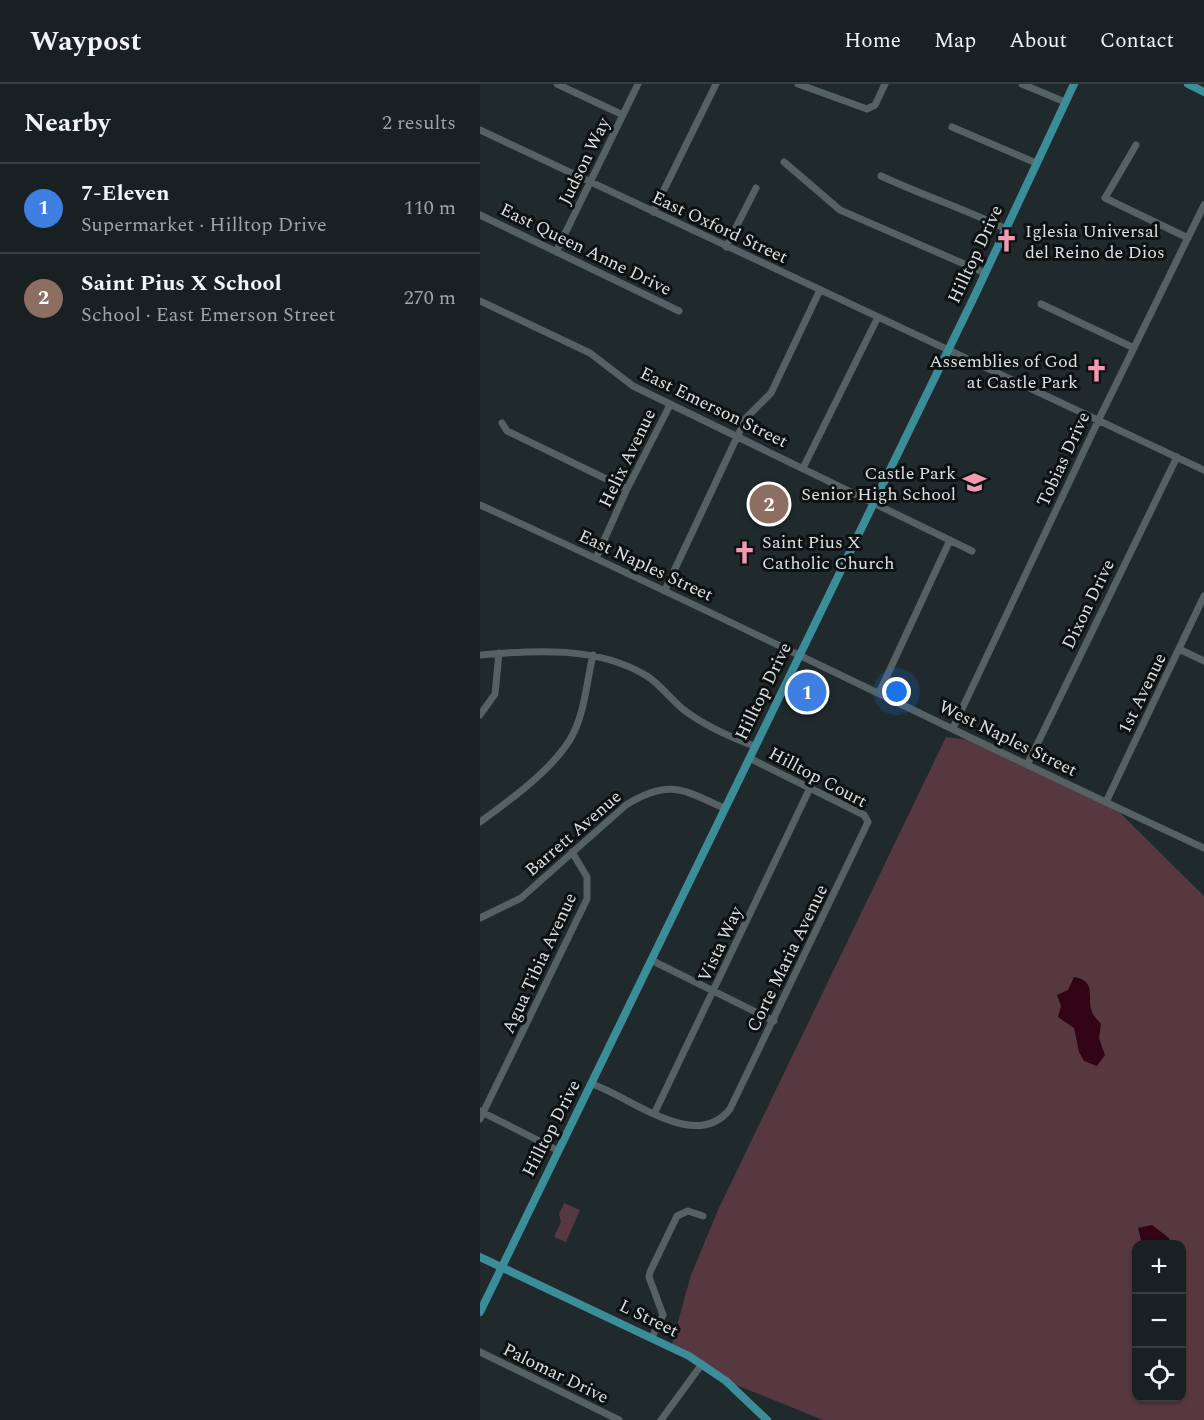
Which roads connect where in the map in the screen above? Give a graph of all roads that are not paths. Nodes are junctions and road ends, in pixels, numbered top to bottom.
1 (558, 84) edge
2 (638, 84) edge
3 (716, 84) edge
4 (798, 84) edge
5 (885, 84) edge
6 (1022, 84) edge
7 (1074, 84) edge
8 (1188, 84) edge
9 (1204, 92) edge
10 (1065, 102) junction
11 (623, 115) junction
12 (952, 127) dead end
13 (480, 130) edge
14 (1136, 145) dead end
15 (784, 162) dead end
16 (1036, 163) junction
17 (881, 176) dead end
18 (590, 182) junction
19 (756, 188) dead end
20 (1204, 205) edge
21 (653, 212) junction
22 (480, 215) edge
23 (1004, 228) junction
24 (1188, 238) junction
25 (726, 247) junction
26 (556, 252) junction
27 (985, 273) junction
28 (820, 290) junction
29 (480, 301) edge
30 (1041, 304) dead end
31 (680, 311) dead end
32 (878, 317) junction
33 (947, 348) junction
34 (1134, 348) junction
35 (670, 405) junction
36 (1099, 419) junction
37 (502, 423) dead end
38 (739, 437) junction
39 (1177, 458) junction
40 (803, 468) junction
41 (1204, 470) edge
42 (627, 489) junction
43 (874, 502) junction
44 (480, 505) edge
45 (950, 540) junction
46 (972, 551) dead end
47 (596, 558) junction
48 (665, 590) junction
49 (1204, 596) edge
50 (1179, 649) junction
51 (499, 653) junction
52 (799, 654) junction
53 (480, 655) edge
54 (593, 655) junction
55 (1204, 661) edge
56 (879, 693) junction
57 (480, 716) edge
58 (953, 728) junction
59 (754, 746) junction
60 (749, 758) junction
61 (1027, 765) junction
62 (810, 788) junction
63 (1107, 802) junction
64 (724, 808) junction
65 (480, 822) edge
66 (866, 827) joint
67 (1204, 848) edge
68 (572, 852) junction
69 (480, 918) edge
70 (651, 960) junction
71 (714, 990) junction
72 (774, 1021) junction
73 (592, 1084) junction
74 (655, 1112) junction
75 (481, 1114) edge
76 (557, 1150) junction
77 (703, 1216) dead end
78 (480, 1257) edge
79 (502, 1267) junction
80 (480, 1312) edge
81 (652, 1337) junction
82 (480, 1352) edge
83 (702, 1364) junction
84 (619, 1420) edge
85 (661, 1420) edge
86 (767, 1420) edge

1 - 11 street
2 - 11 street, Judson Way
3 - 21 street
4 - 5 street
6 - 10 street
7 - 10 main road, Hilltop Drive
8 - 9 main road
10 - 16 main road, Hilltop Drive
11 - 18 street, Judson Way
12 - 16 street
13 - 18 street, East Oxford Street
14 - 24 street
15 - 27 street
16 - 23 main road, Hilltop Drive
17 - 23 street
18 - 21 street, East Oxford Street
18 - 26 street, Judson Way
19 - 25 street
20 - 24 street, Tobias Drive
21 - 25 street, East Oxford Street
22 - 26 street, East Queen Anne Drive
23 - 27 main road, Hilltop Drive
24 - 34 street, Tobias Drive
25 - 28 street, East Oxford Street
26 - 31 street, East Queen Anne Drive
27 - 33 main road, Hilltop Drive
28 - 32 street, East Oxford Street
28 - 38 street
29 - 35 street, East Emerson Street
30 - 34 street
32 - 33 street, East Oxford Street
32 - 40 street
33 - 36 street, East Oxford Street
33 - 43 main road, Hilltop Drive
34 - 36 street, Tobias Drive
35 - 38 street, East Emerson Street
35 - 42 street, Helix Avenue
36 - 39 street, East Oxford Street
36 - 58 street, Tobias Drive
37 - 42 street
38 - 40 street, East Emerson Street
38 - 48 street
39 - 41 street, East Oxford Street
39 - 61 street, Dixon Drive
40 - 43 street, East Emerson Street
42 - 47 street, Helix Avenue
43 - 45 street, East Emerson Street
43 - 52 main road, Hilltop Drive
44 - 47 street, East Naples Street
45 - 46 street, East Emerson Street
45 - 56 street
47 - 48 street, East Naples Street
48 - 52 street, East Naples Street
49 - 50 street, 1st Avenue
50 - 55 street
50 - 63 street, 1st Avenue
51 - 53 street
51 - 54 street
51 - 57 street
52 - 56 street, West Naples Street
52 - 59 main road, Hilltop Drive
54 - 59 street
54 - 65 street
56 - 58 street, West Naples Street
58 - 61 street, West Naples Street
59 - 60 main road, Hilltop Drive
60 - 62 street, Hilltop Court
60 - 64 main road, Hilltop Drive
61 - 63 street, West Naples Street
62 - 66 street, Hilltop Court
62 - 71 street, Vista Way
63 - 67 street, West Naples Street
64 - 68 street, Barrett Avenue
64 - 70 main road, Hilltop Drive
66 - 72 street, Corte Maria Avenue
68 - 69 street, Barrett Avenue
68 - 75 street, Agua Tibia Avenue
70 - 71 street
70 - 73 main road, Hilltop Drive
71 - 72 street
71 - 74 street, Vista Way
72 - 74 street, Corte Maria Avenue
73 - 74 street, Corte Maria Avenue
73 - 76 main road, Hilltop Drive
75 - 76 street
76 - 79 main road, Hilltop Drive
77 - 81 street
78 - 79 main road, L Street
79 - 80 main road, Hilltop Drive
79 - 81 main road, L Street
81 - 83 main road, L Street
82 - 84 street, Palomar Drive
83 - 85 street
83 - 86 main road, L Street

